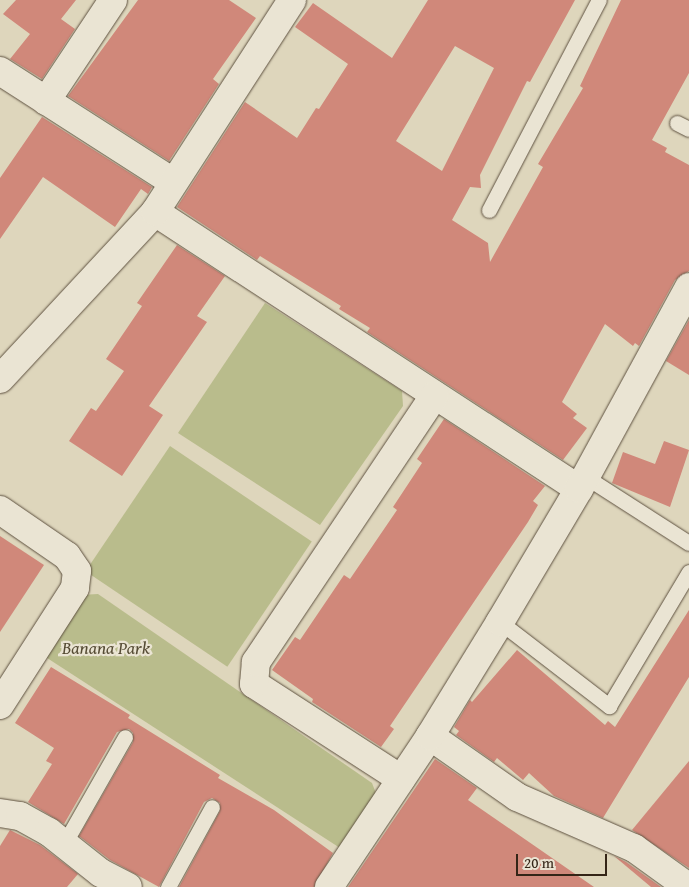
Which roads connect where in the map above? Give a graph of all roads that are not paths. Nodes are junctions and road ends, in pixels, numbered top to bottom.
1 (113, 0) edge
2 (599, 0) edge
3 (279, 5) edge
4 (0, 70) edge
5 (46, 101) junction
6 (173, 182) junction
7 (490, 210) dead end
8 (155, 212) junction
9 (686, 298) edge
10 (0, 379) edge
11 (435, 395) junction
12 (582, 483) junction
13 (0, 510) edge
14 (689, 543) edge
15 (689, 572) edge
16 (500, 622) junction
17 (0, 706) edge
18 (430, 736) junction
19 (125, 737) dead end
20 (401, 779) junction
21 (212, 807) dead end
22 (0, 813) edge
23 (64, 844) junction
24 (128, 887) edge
25 (168, 887) edge
26 (329, 887) edge
27 (688, 887) edge

1 - 5 street
2 - 7 lane
3 - 6 street
4 - 5 street
5 - 6 street
6 - 8 street
8 - 10 street
8 - 11 street
9 - 12 street
11 - 12 street
11 - 20 street
12 - 14 lane
12 - 16 street
13 - 17 street
15 - 16 lane
16 - 18 street
18 - 20 street
18 - 27 street
19 - 23 lane
20 - 26 street
21 - 25 lane
22 - 23 street
23 - 24 street

